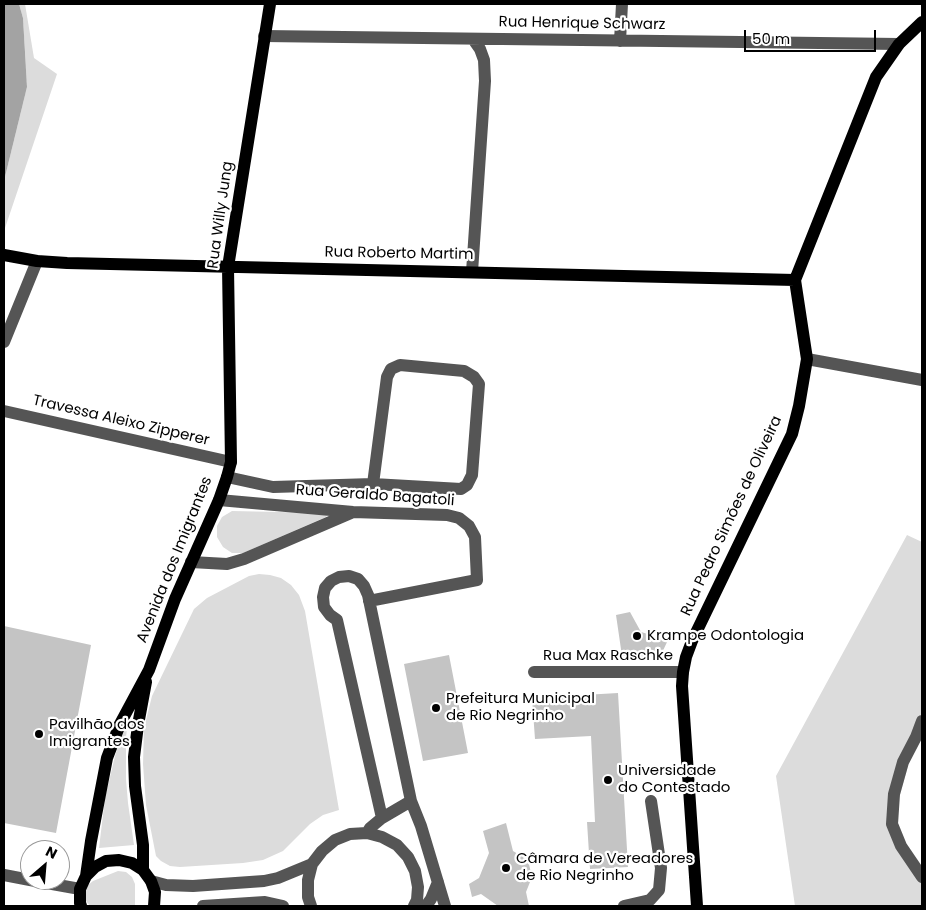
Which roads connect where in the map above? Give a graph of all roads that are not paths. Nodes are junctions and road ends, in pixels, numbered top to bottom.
1 (270, 4) edge
2 (622, 4) edge
3 (922, 22) edge
4 (264, 36) junction
5 (472, 39) junction
6 (620, 41) junction
7 (899, 44) junction
8 (4, 255) edge
9 (37, 261) junction
10 (228, 267) junction
11 (472, 272) junction
12 (794, 280) junction
13 (4, 342) edge
14 (807, 359) junction
15 (922, 380) edge
16 (4, 411) edge
17 (231, 462) junction
18 (227, 477) junction
19 (373, 484) junction
20 (219, 500) junction
21 (353, 512) junction
22 (191, 562) junction
23 (369, 601) junction
24 (149, 670) junction
25 (534, 672) dead end
26 (683, 672) junction
27 (922, 721) edge
28 (411, 801) junction
29 (651, 801) dead end
30 (382, 818) junction
31 (367, 833) junction
32 (312, 864) junction
33 (143, 870) junction
34 (4, 875) edge
35 (86, 876) junction
36 (922, 877) edge
37 (20, 878) edge
38 (151, 881) junction
39 (438, 882) junction
40 (70, 887) edge
41 (80, 889) junction
42 (80, 905) edge
43 (154, 906) edge
44 (203, 906) edge
45 (283, 906) edge
46 (311, 906) edge
47 (414, 906) edge
48 (426, 906) edge
49 (445, 906) edge
50 (624, 906) edge
51 (697, 906) edge

1 - 4 main road, Rua Willy Jung
2 - 6 street
3 - 7 main road
4 - 5 street, Rua Henrique Schwarz
4 - 10 main road, Rua Willy Jung
5 - 6 street, Rua Henrique Schwarz
5 - 11 street
6 - 7 street, Rua Henrique Schwarz
7 - 12 main road
8 - 9 main road, Rua Roberto Martim
9 - 10 main road, Rua Roberto Martim
9 - 13 street
10 - 11 main road, Rua Roberto Martim
10 - 17 main road, Rua Willy Jung
11 - 12 main road, Rua Roberto Martim
12 - 14 main road, Rua Pedro Simões de Oliveira
14 - 15 street
14 - 26 main road, Rua Pedro Simões de Oliveira
16 - 17 street, Travessa Aleixo Zipperer
17 - 18 main road, Avenida dos Imigrantes
18 - 19 street
18 - 20 main road, Avenida dos Imigrantes
19 - 19 street
20 - 21 street, Rua Geraldo Bagatoli
20 - 22 main road, Avenida dos Imigrantes
21 - 22 street
21 - 23 street, Rua Geraldo Bagatoli
22 - 24 main road, Avenida dos Imigrantes
23 - 28 street
23 - 30 street
24 - 33 main road, Avenida dos Imigrantes
24 - 35 main road, Avenida dos Imigrantes
25 - 26 street, Rua Max Raschke
26 - 51 main road, Rua Pedro Simões de Oliveira
27 - 36 street
28 - 30 street
28 - 39 street
29 - 50 street
30 - 31 street
31 - 32 street
31 - 47 street
32 - 38 street
32 - 46 street
33 - 35 main road
33 - 38 main road
34 - 37 street
35 - 41 main road
38 - 43 main road
39 - 48 street
39 - 49 street
40 - 41 street
41 - 42 main road
44 - 45 street

